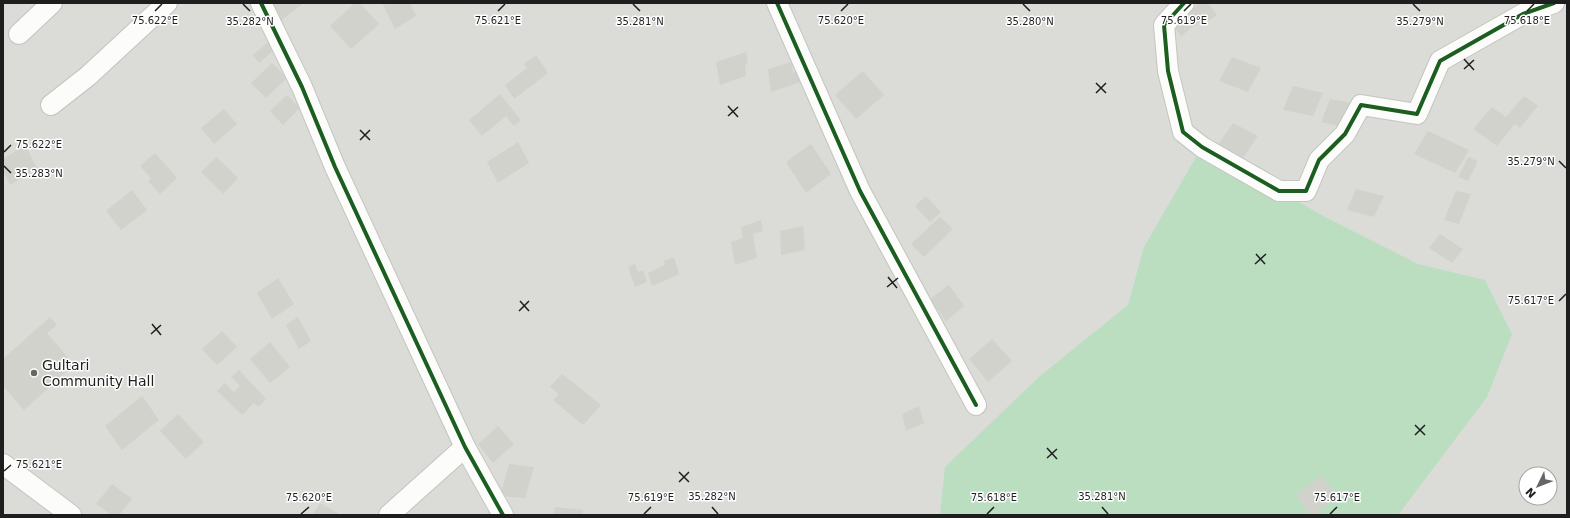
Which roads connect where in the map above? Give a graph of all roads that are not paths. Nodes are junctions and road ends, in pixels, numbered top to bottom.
1 (52, 3) edge
2 (168, 3) edge
3 (261, 3) edge
4 (777, 3) edge
5 (1184, 3) edge
6 (1554, 3) edge
7 (19, 34) dead end
8 (51, 105) dead end
9 (976, 405) dead end
10 (465, 447) junction
11 (3, 464) edge
12 (71, 515) edge
13 (389, 515) edge
14 (503, 515) edge

1 - 7 street
2 - 8 street
3 - 10 street
4 - 9 street
5 - 6 street
10 - 13 street
10 - 14 street
11 - 12 street

